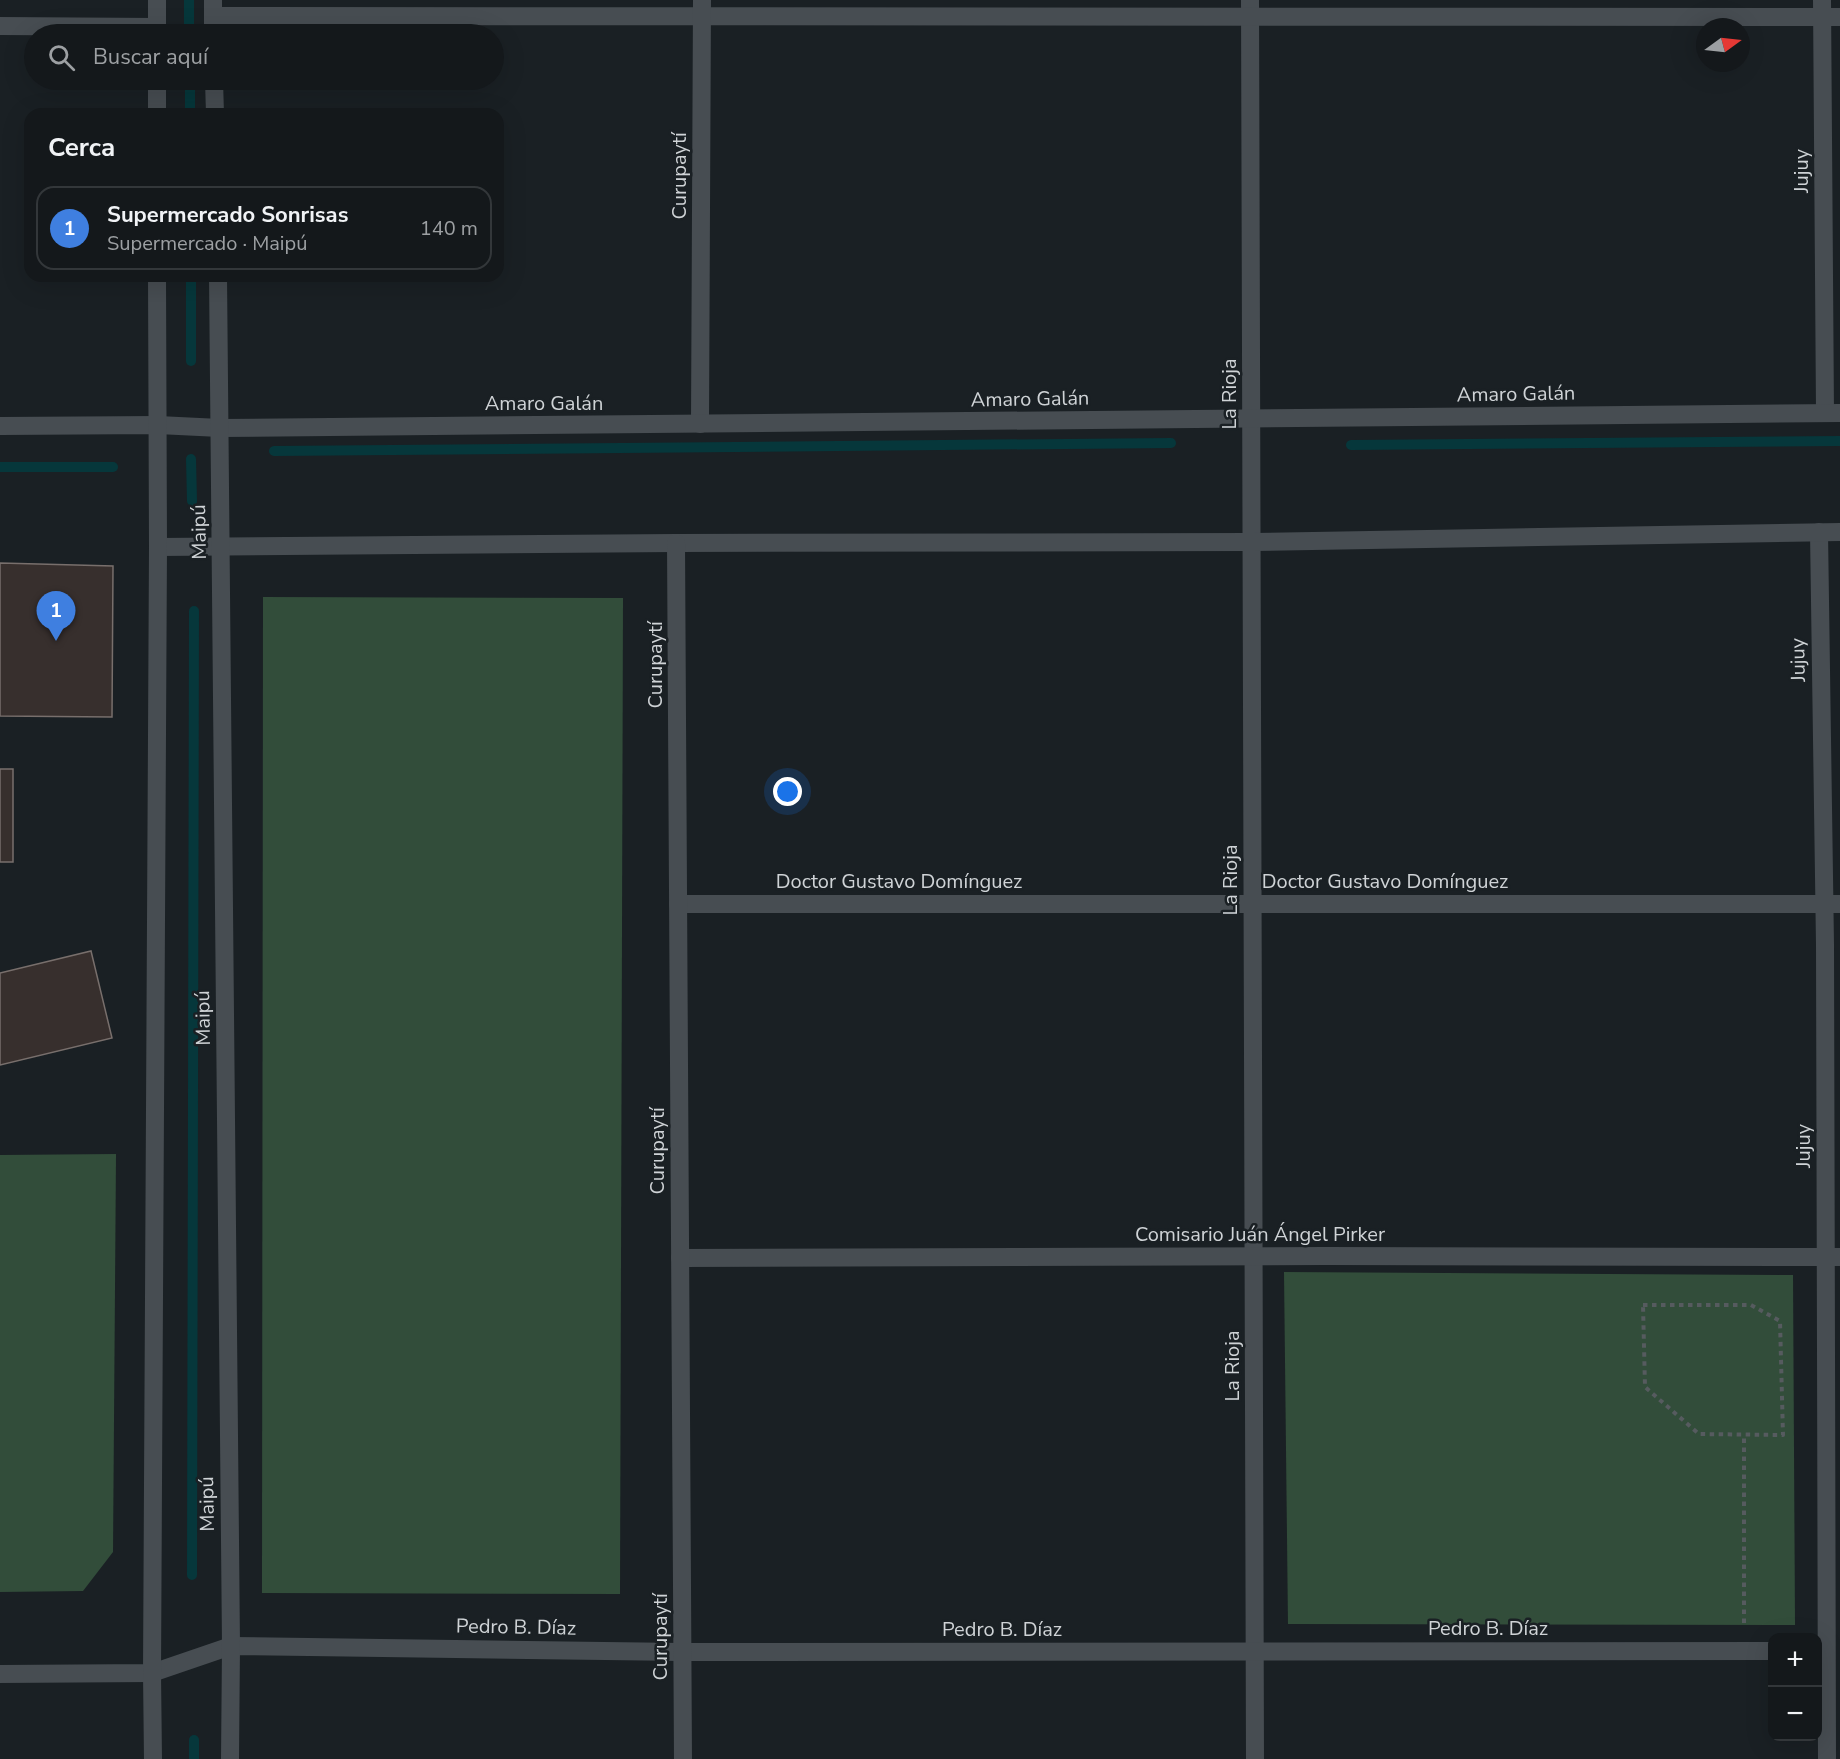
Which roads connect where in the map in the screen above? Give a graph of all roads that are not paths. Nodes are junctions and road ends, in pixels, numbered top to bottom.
1 (157, 0) edge
2 (213, 8) edge
3 (702, 8) edge
4 (1250, 8) edge
5 (1828, 11) edge
6 (157, 24) edge
7 (213, 24) edge
8 (0, 26) edge
9 (24, 27) edge
10 (157, 90) edge
11 (214, 90) edge
12 (157, 108) edge
13 (215, 108) edge
14 (157, 282) edge
15 (218, 282) edge
16 (1832, 413) edge
17 (1251, 420) junction
18 (700, 424) junction
19 (158, 425) junction
20 (0, 426) edge
21 (220, 428) junction
22 (1819, 532) junction
23 (1840, 532) edge
24 (1252, 542) junction
25 (676, 543) junction
26 (221, 546) junction
27 (158, 547) junction
28 (1253, 903) junction
29 (678, 904) junction
30 (1832, 905) edge
31 (1254, 1256) junction
32 (1833, 1257) edge
33 (680, 1258) junction
34 (231, 1646) junction
35 (1768, 1650) edge
36 (1828, 1650) edge
37 (1255, 1651) junction
38 (682, 1652) junction
39 (152, 1673) junction
40 (0, 1674) edge
41 (153, 1759) edge
42 (230, 1759) edge
43 (683, 1759) edge
44 (1255, 1759) edge
45 (1827, 1759) edge

1 - 6 street
2 - 3 street
2 - 7 street
3 - 4 street
3 - 18 street, Curupaytí
4 - 5 street
4 - 17 street, La Rioja
5 - 16 street, Jujuy
8 - 9 street
10 - 12 street
11 - 13 street
14 - 19 street, Maipú
15 - 21 street, Maipú
16 - 17 street, Amaro Galán
17 - 18 street, Amaro Galán
17 - 24 street, La Rioja
18 - 21 street, Amaro Galán
19 - 20 street
19 - 21 street, Amaro Galán
19 - 27 street, Maipú
21 - 26 street, Maipú
22 - 23 street
22 - 24 street
22 - 30 street, Jujuy
24 - 25 street
24 - 28 street, La Rioja
25 - 26 street
25 - 29 street, Curupaytí
26 - 27 street
26 - 34 street, Maipú
27 - 39 street, Maipú
28 - 29 street, Doctor Gustavo Domínguez
28 - 30 street, Doctor Gustavo Domínguez
28 - 31 street, La Rioja
29 - 33 street, Curupaytí
30 - 32 street, Jujuy
31 - 32 street, Comisario Juán Ángel Pirker
31 - 33 street, Comisario Juán Ángel Pirker
31 - 37 street, La Rioja
32 - 36 street, Jujuy
33 - 38 street, Curupaytí
34 - 38 street, Pedro B. Díaz
34 - 39 street, Pedro B. Díaz
34 - 42 street, Maipú
35 - 37 street, Pedro B. Díaz
36 - 45 street, Jujuy
37 - 38 street, Pedro B. Díaz
37 - 44 street, La Rioja
38 - 43 street, Curupaytí
39 - 40 street
39 - 41 street, Maipú

